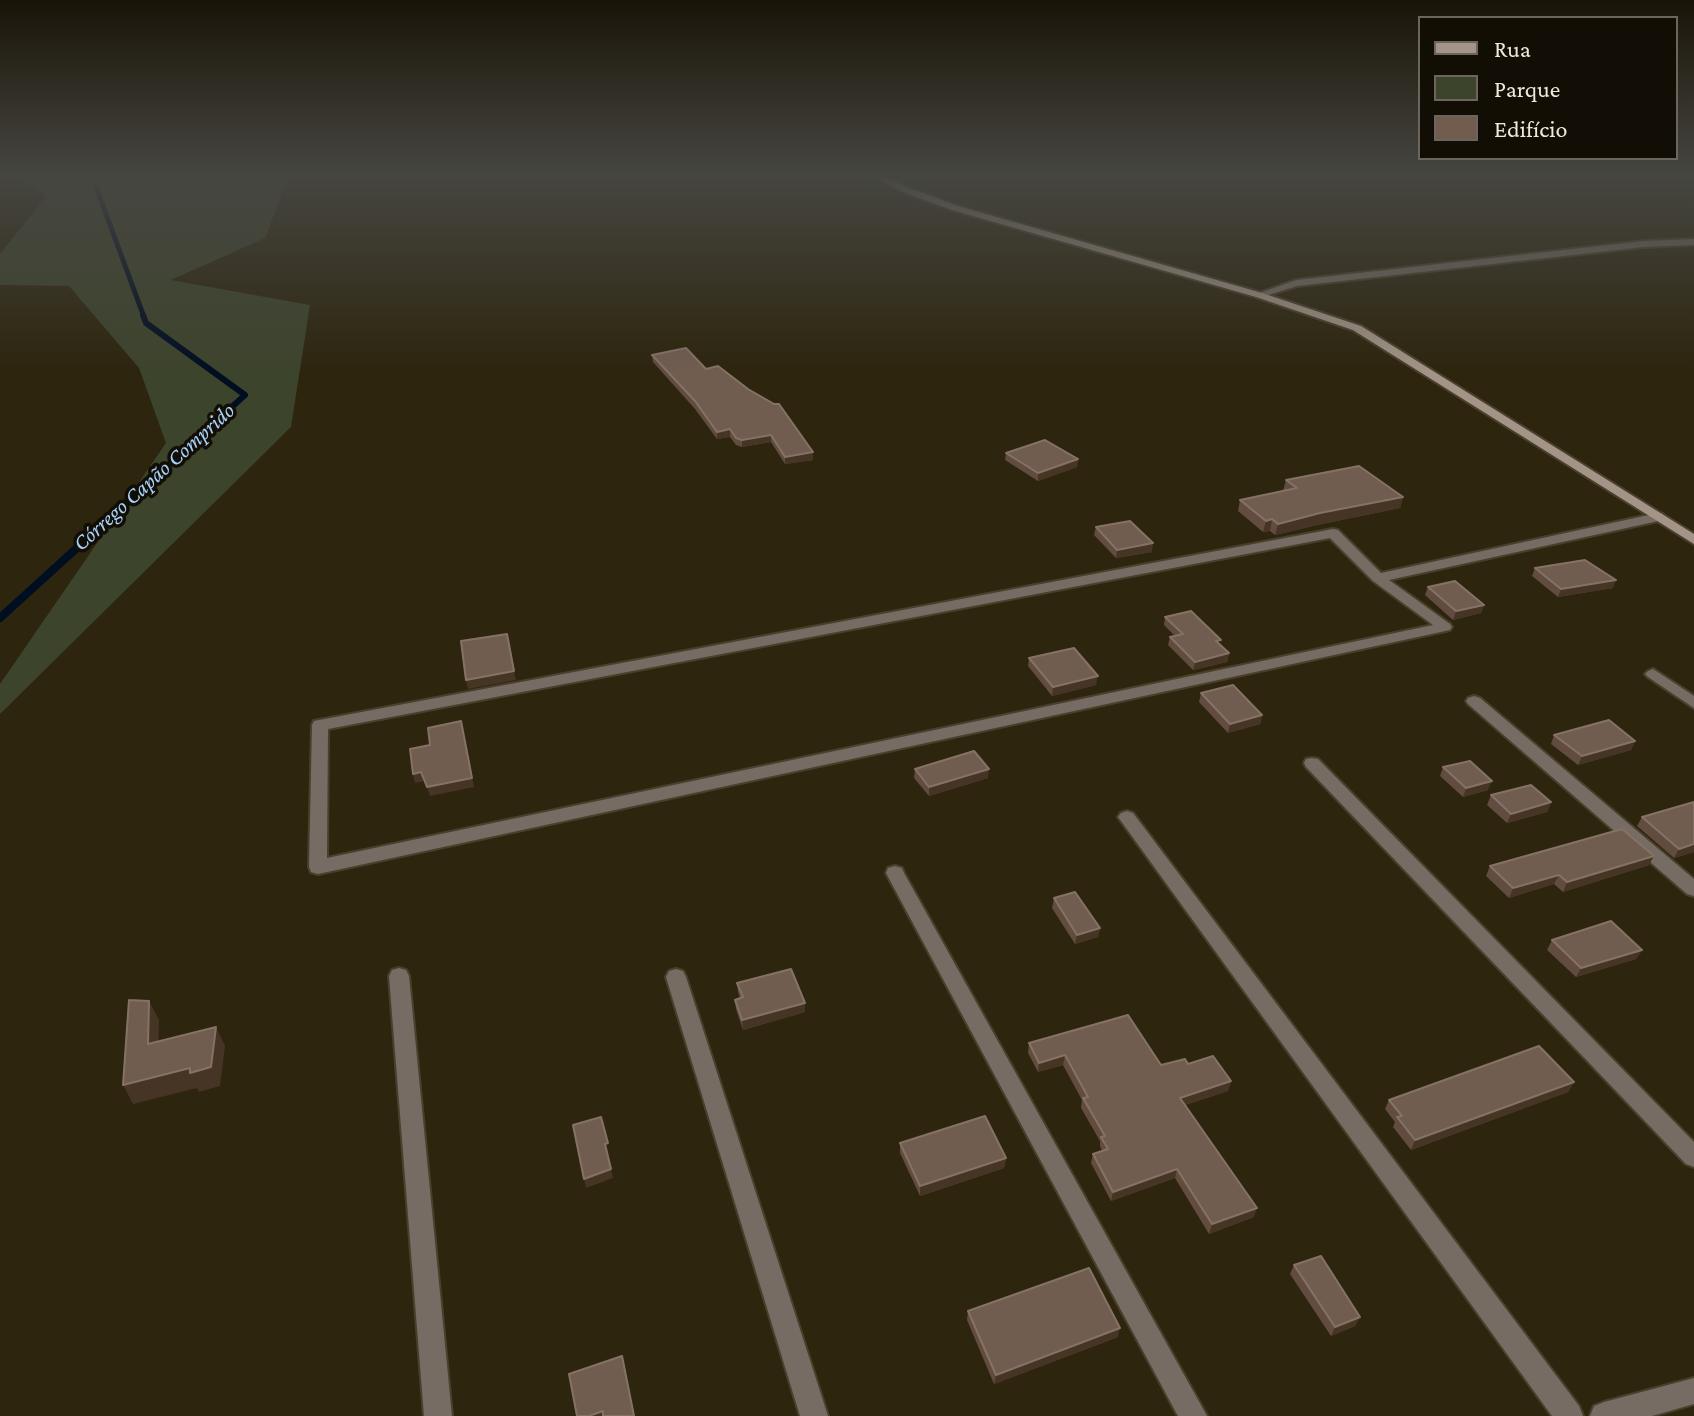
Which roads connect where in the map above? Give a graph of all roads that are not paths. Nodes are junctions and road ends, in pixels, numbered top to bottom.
1 (1074, 242) edge
2 (1692, 242) edge
3 (1259, 295) junction
4 (1658, 517) junction
5 (1694, 540) edge
6 (1378, 578) junction
7 (1653, 674) dead end
8 (1474, 701) dead end
9 (1694, 703) edge
10 (1312, 763) dead end
11 (1127, 817) dead end
12 (895, 873) dead end
13 (1694, 889) edge
14 (399, 976) dead end
15 (676, 977) dead end
16 (1694, 1157) edge
17 (1694, 1391) edge
18 (438, 1416) edge
19 (814, 1416) edge
20 (1193, 1416) edge
21 (1569, 1416) edge
22 (1604, 1416) edge

1 - 3 street
2 - 3 street
3 - 4 street
4 - 5 street
4 - 6 street
6 - 6 street
7 - 9 street
8 - 13 street
10 - 16 street
11 - 21 street
12 - 20 street
14 - 18 street
15 - 19 street
17 - 22 street

